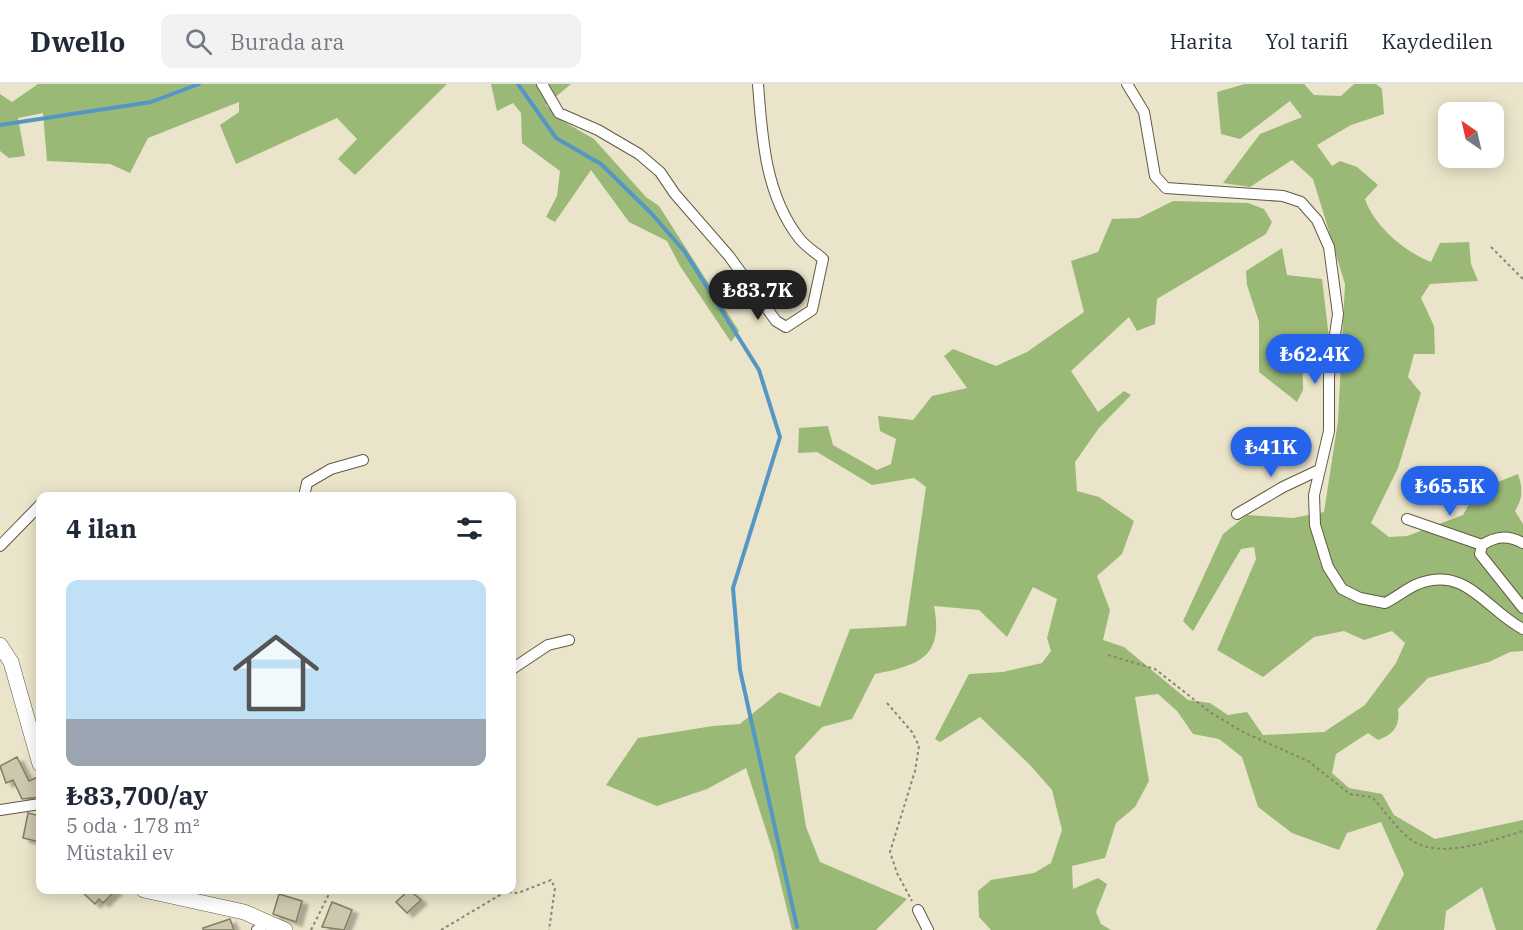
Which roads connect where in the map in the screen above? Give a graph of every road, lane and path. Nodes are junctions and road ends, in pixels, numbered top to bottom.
1 (542, 84) edge
2 (758, 84) edge
3 (1127, 84) edge
4 (1491, 247) dead end
5 (1523, 279) edge
6 (363, 460) dead end
7 (1319, 470) junction
8 (305, 492) edge
9 (36, 509) edge
10 (1237, 514) dead end
11 (1407, 519) dead end
12 (1523, 543) edge
13 (1482, 545) junction
14 (0, 546) edge
15 (1523, 608) edge
16 (1523, 629) edge
17 (569, 640) dead end
18 (0, 645) edge
19 (1108, 655) dead end
20 (516, 666) edge
21 (887, 703) dead end
22 (36, 750) edge
23 (36, 805) edge
24 (0, 810) edge
25 (1523, 831) edge
26 (516, 893) edge
27 (165, 894) edge
28 (329, 894) edge
29 (502, 894) edge
30 (918, 910) joint
31 (262, 926) edge
32 (285, 930) edge
33 (311, 930) edge
34 (441, 930) edge
35 (549, 930) edge
36 (928, 930) edge

1 - 2 street
3 - 7 street
4 - 5 path
6 - 8 street
7 - 10 street
7 - 16 street
9 - 14 street
11 - 13 street
12 - 13 street
13 - 15 street
17 - 20 street
18 - 22 main road
19 - 25 path
21 - 30 path
23 - 24 street
26 - 35 path
27 - 31 main road
28 - 33 path
29 - 34 path
30 - 36 street
31 - 32 main road

